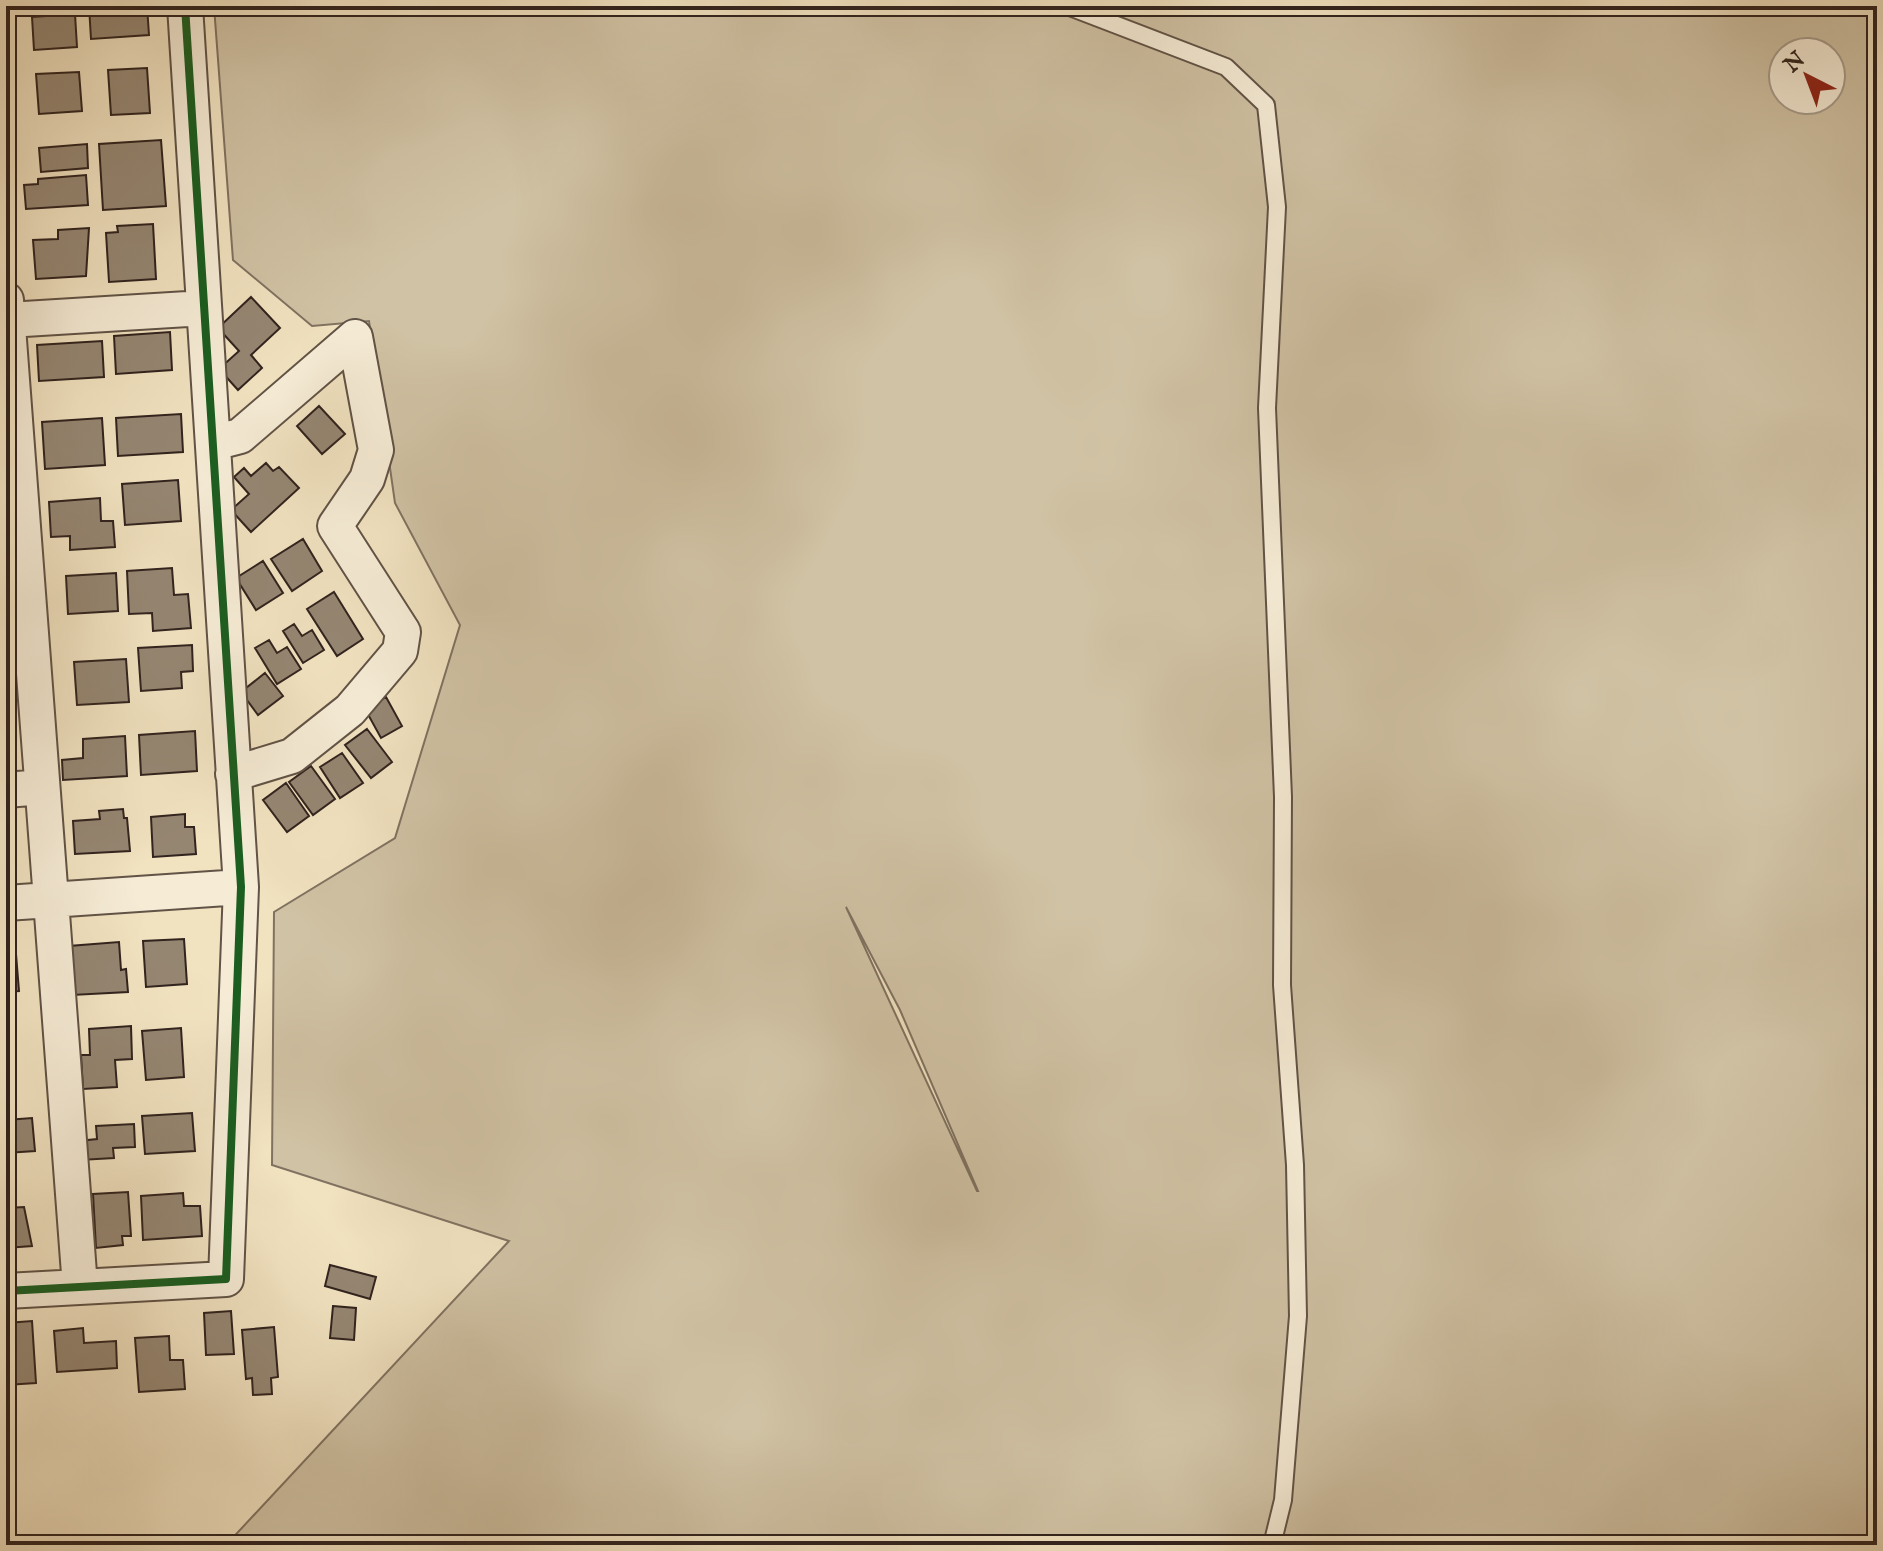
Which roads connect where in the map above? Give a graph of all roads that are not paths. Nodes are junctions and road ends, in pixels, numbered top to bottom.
1 (185, 6) edge
2 (1067, 6) edge
3 (204, 308) junction
4 (7, 310) edge
5 (10, 413) edge
6 (213, 443) junction
7 (17, 601) edge
8 (233, 774) junction
9 (42, 787) junction
10 (6, 790) edge
11 (241, 887) junction
12 (50, 900) junction
13 (6, 903) edge
14 (80, 1287) junction
15 (6, 1291) edge
16 (1272, 1545) edge

1 - 3 street
2 - 16 lane
3 - 4 street
3 - 6 street
4 - 5 street
5 - 7 street
6 - 8 street
6 - 8 street
7 - 9 street
8 - 11 street
9 - 10 street
9 - 12 street
11 - 12 street
11 - 14 street
12 - 13 street
12 - 14 street
14 - 15 street

